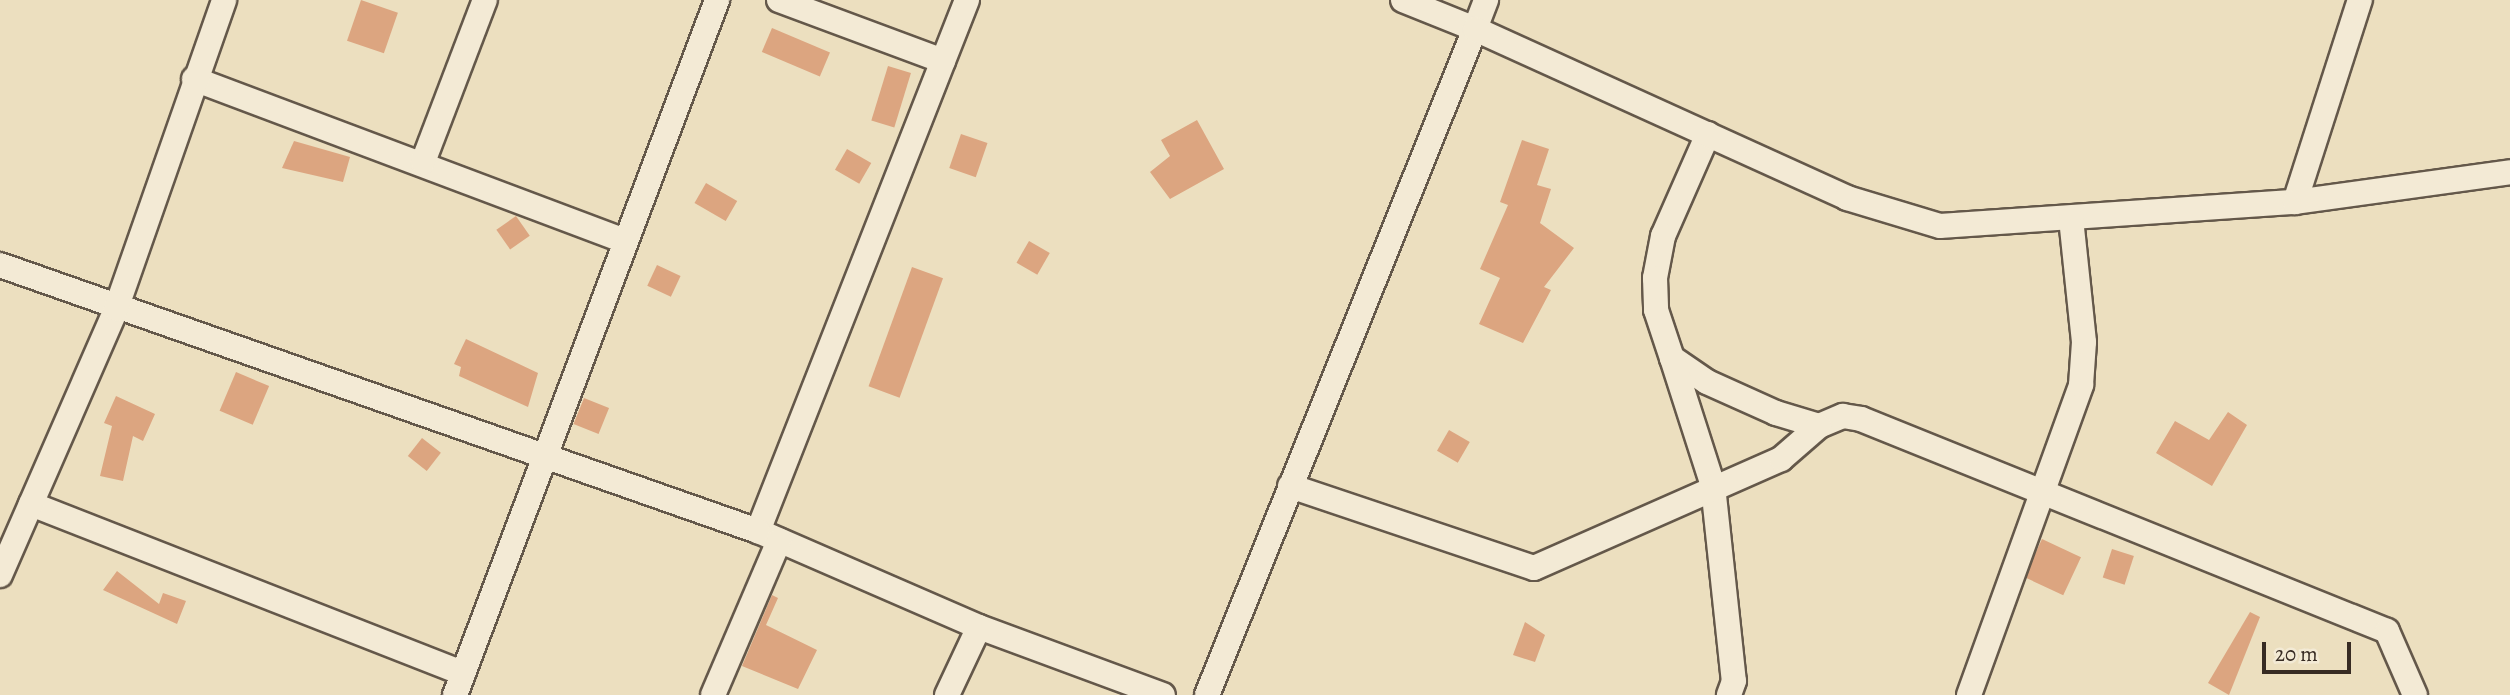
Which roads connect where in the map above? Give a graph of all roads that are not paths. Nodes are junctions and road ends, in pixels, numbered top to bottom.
1 (224, 0) edge
2 (485, 0) edge
3 (717, 0) edge
4 (779, 0) edge
5 (967, 0) edge
6 (1403, 0) edge
7 (1486, 0) edge
8 (2360, 0) edge
9 (1475, 29) junction
10 (943, 61) junction
11 (194, 79) junction
12 (1708, 134) junction
13 (423, 162) junction
14 (2510, 172) edge
15 (2295, 202) junction
16 (2071, 219) junction
17 (626, 241) junction
18 (0, 265) edge
19 (116, 309) junction
20 (1672, 358) junction
21 (1819, 426) junction
22 (545, 459) junction
23 (1290, 486) junction
24 (1713, 486) junction
25 (2047, 489) junction
26 (31, 503) junction
27 (769, 536) junction
28 (8, 539) edge
29 (0, 575) edge
30 (979, 627) junction
31 (459, 684) edge
32 (713, 695) edge
33 (947, 695) edge
34 (1163, 695) edge
35 (1207, 695) edge
36 (1729, 695) edge
37 (1969, 695) edge
38 (2415, 695) edge

1 - 11 street
2 - 13 street
3 - 17 street
4 - 10 street
5 - 10 street
6 - 9 street
7 - 9 street
8 - 15 street
9 - 12 street
9 - 23 street
10 - 27 street
11 - 13 street
11 - 19 street
12 - 16 street
12 - 20 street
13 - 17 street
14 - 15 street
15 - 16 street
16 - 25 street
17 - 22 street
18 - 19 street
19 - 22 street
19 - 26 street
20 - 21 street
20 - 24 street
21 - 24 street
21 - 25 street
22 - 27 street
22 - 31 street
23 - 24 street
23 - 35 street
24 - 36 street
25 - 37 street
25 - 38 street
26 - 28 street
26 - 31 street
27 - 30 street
27 - 32 street
28 - 29 street
30 - 33 street
30 - 34 street

